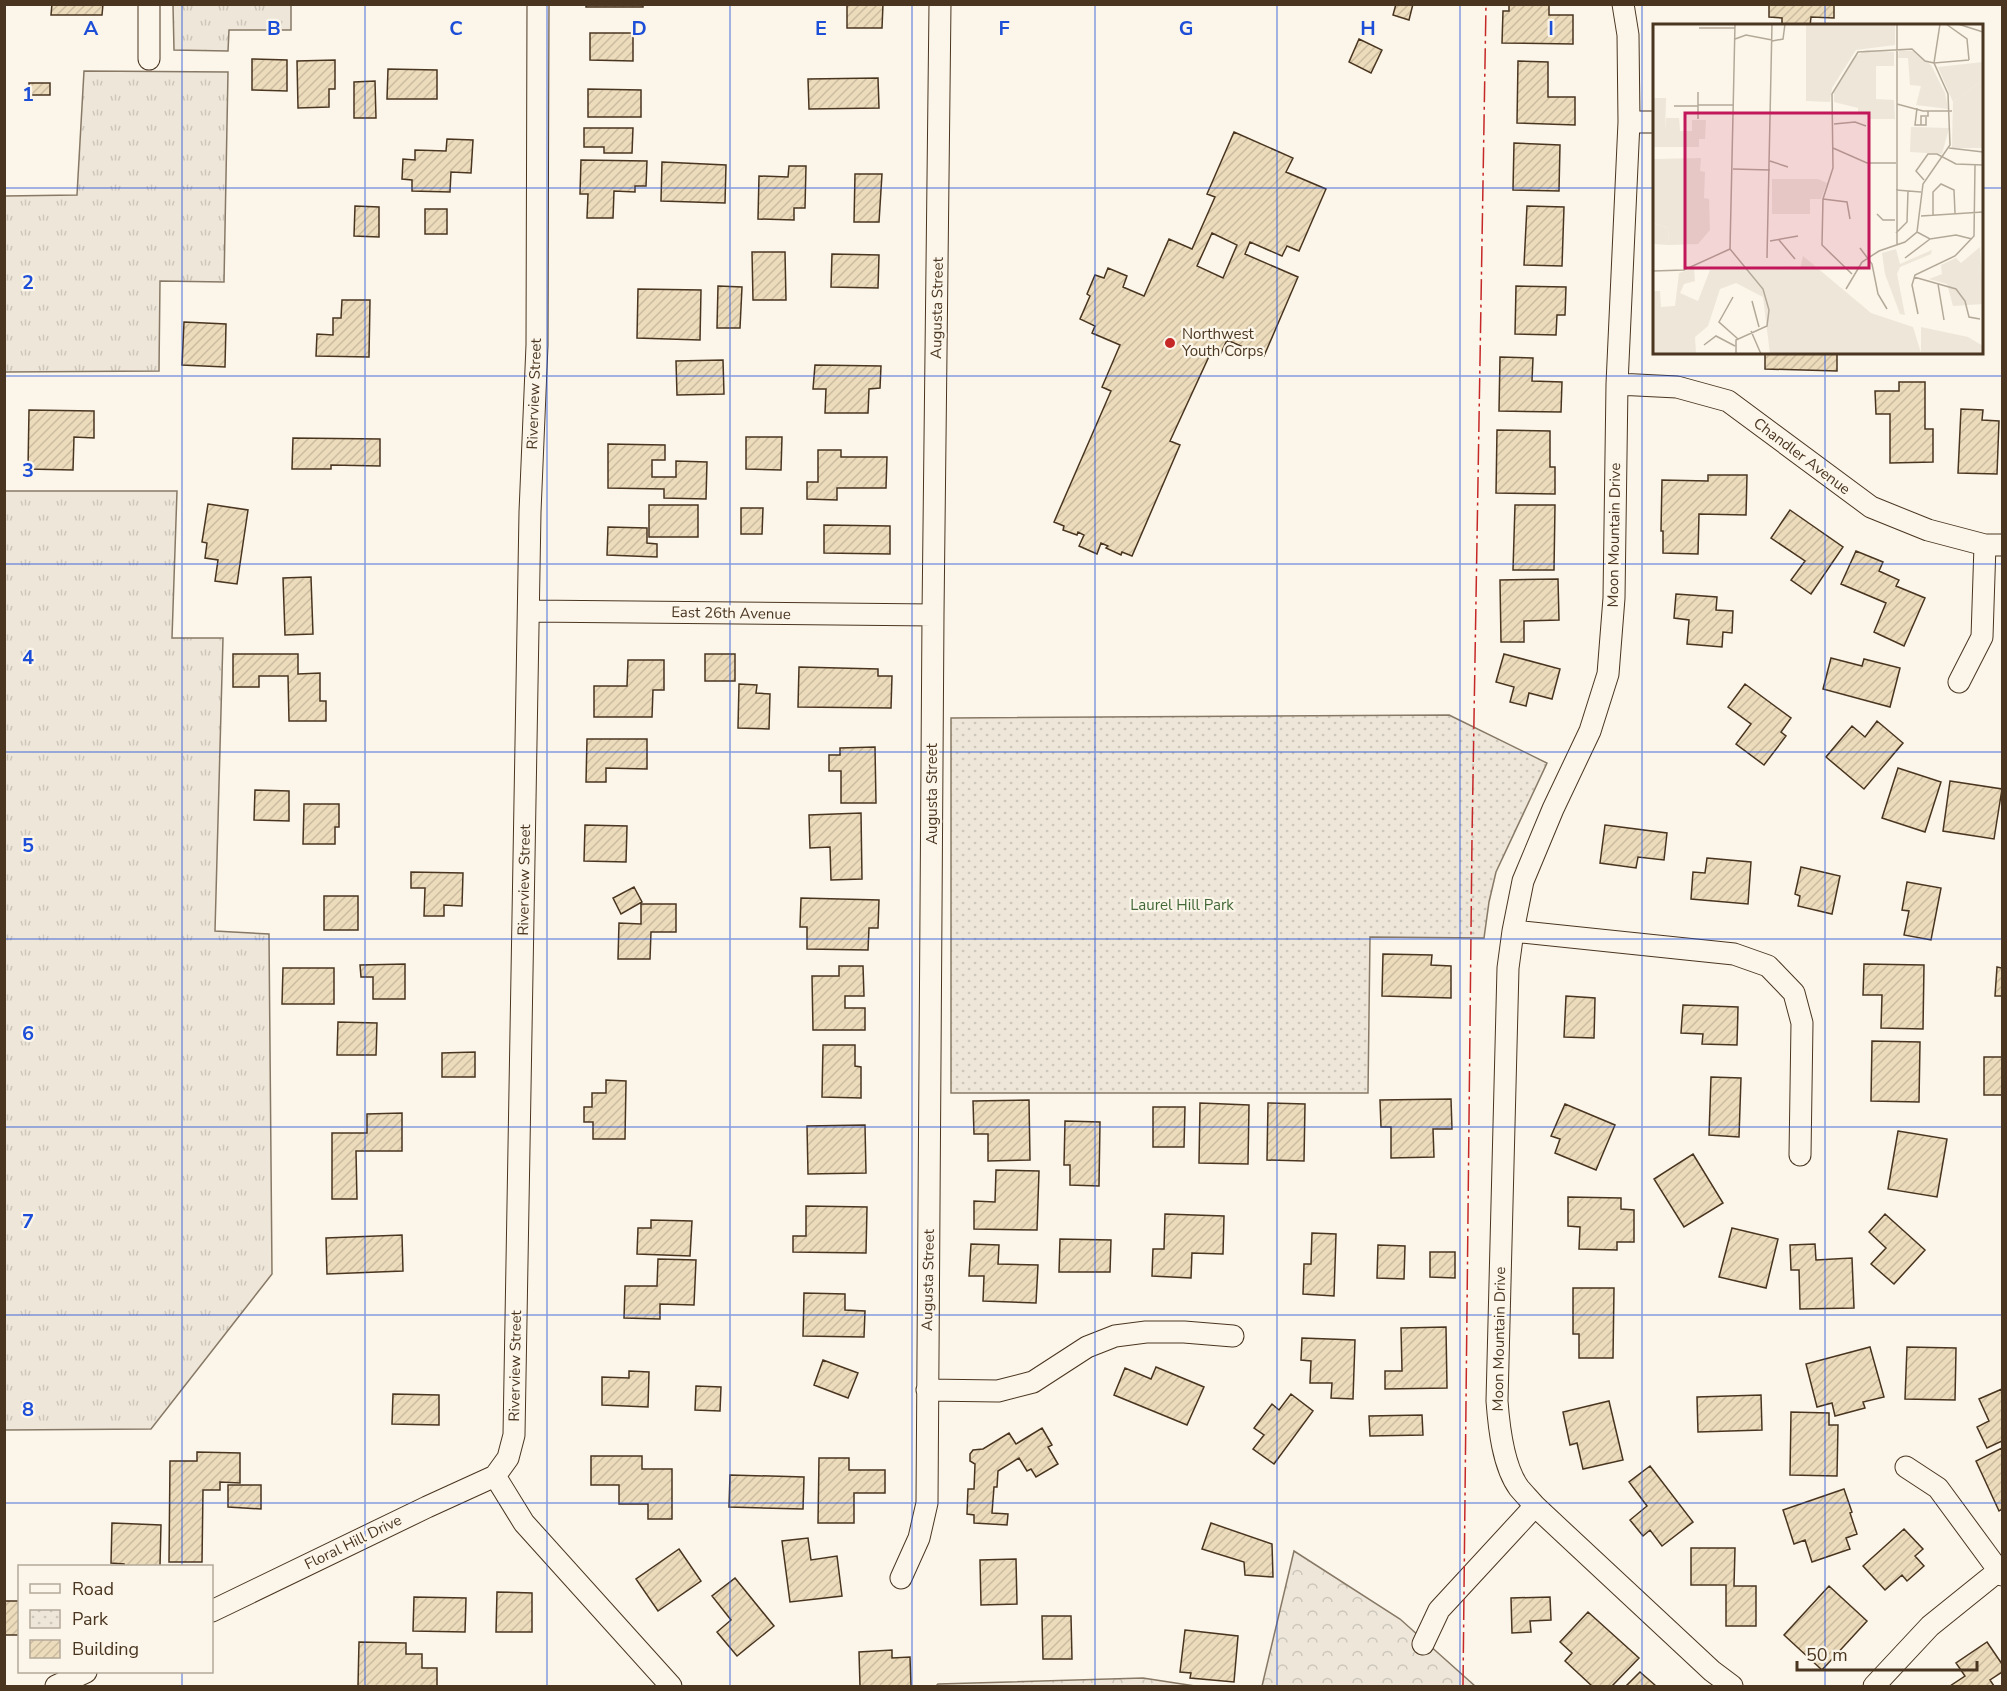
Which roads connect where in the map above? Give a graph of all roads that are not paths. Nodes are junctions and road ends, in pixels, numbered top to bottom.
1 (149, 4) edge
2 (538, 4) edge
3 (940, 4) edge
4 (1623, 4) edge
5 (149, 59) dead end
6 (1629, 122) junction
7 (1653, 122) edge
8 (1617, 384) junction
9 (1994, 545) edge
10 (530, 611) junction
11 (933, 615) junction
12 (1959, 682) dead end
13 (1513, 931) junction
14 (1800, 1155) dead end
15 (1233, 1336) dead end
16 (927, 1390) junction
17 (1906, 1467) dead end
18 (495, 1476) junction
19 (1535, 1506) junction
20 (2001, 1571) edge
21 (901, 1578) dead end
22 (213, 1611) edge
23 (1423, 1644) dead end
24 (82, 1673) edge
25 (56, 1686) edge
26 (671, 1686) edge
27 (1732, 1686) edge
28 (1874, 1686) edge

1 - 5 street
2 - 10 street, Riverview Street
3 - 11 street, Augusta Street
4 - 6 street, Moon Mountain Drive
6 - 7 street
6 - 8 street, Moon Mountain Drive
8 - 9 street, Chandler Avenue
8 - 13 street, Moon Mountain Drive
9 - 12 street, Chandler Avenue
10 - 11 street, East 26th Avenue
10 - 18 street, Riverview Street
11 - 16 street, Augusta Street
13 - 14 street
13 - 19 street, Moon Mountain Drive
15 - 16 street
16 - 21 street, Augusta Street
17 - 20 street
18 - 22 street, Floral Hill Drive
18 - 26 street
19 - 23 street
19 - 27 street, Moon Mountain Drive
20 - 28 street
24 - 25 street

